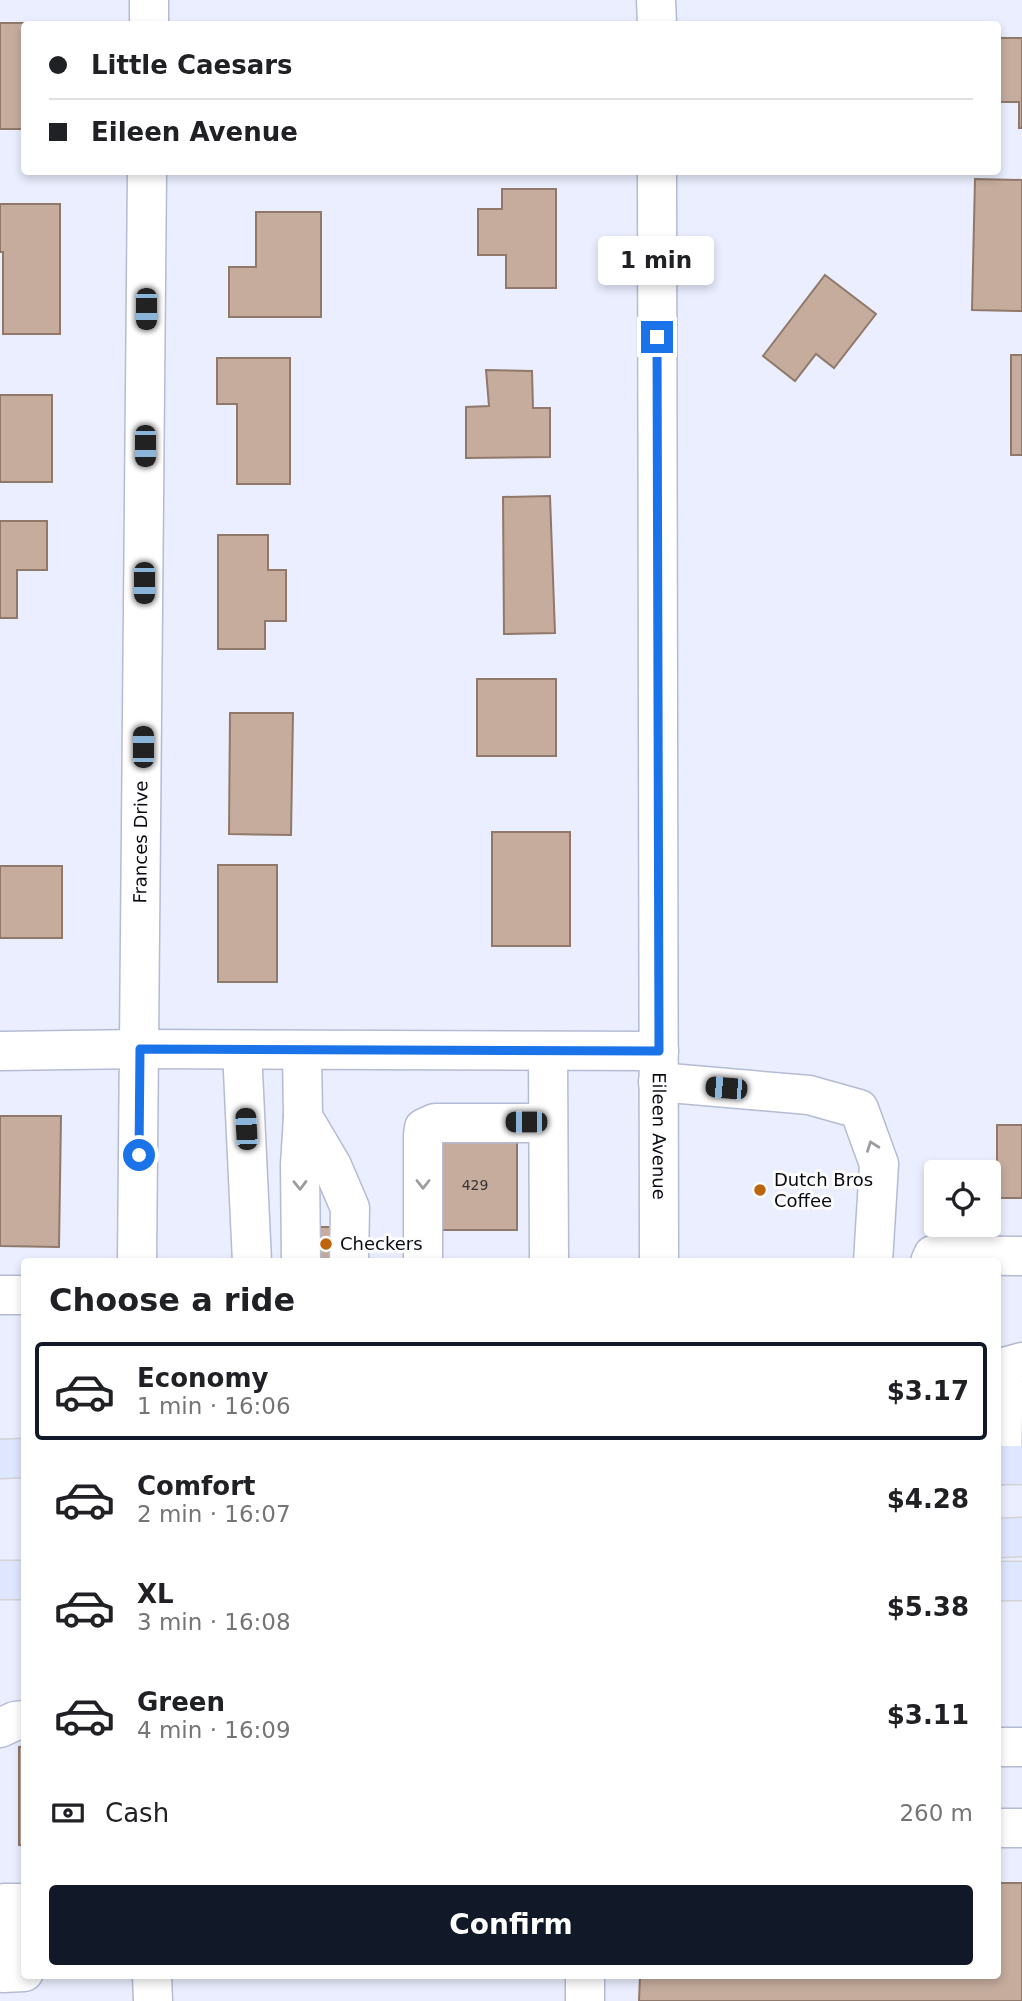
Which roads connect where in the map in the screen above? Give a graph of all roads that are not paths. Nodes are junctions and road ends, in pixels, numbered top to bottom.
1 (149, 0) edge
2 (656, 0) edge
3 (149, 21) edge
4 (657, 21) edge
5 (147, 175) edge
6 (657, 175) edge
7 (140, 1049) junction
8 (242, 1050) junction
9 (302, 1050) junction
10 (0, 1051) edge
11 (548, 1051) junction
12 (658, 1067) junction
13 (303, 1117) junction
14 (548, 1122) junction
15 (1022, 1256) edge
16 (137, 1258) edge
17 (252, 1258) edge
18 (301, 1258) edge
19 (349, 1258) edge
20 (423, 1258) edge
21 (549, 1258) edge
22 (659, 1258) edge
23 (873, 1258) edge
24 (932, 1258) edge
25 (0, 1295) edge
26 (21, 1295) edge
27 (1008, 1363) edge
28 (21, 1458) edge
29 (0, 1459) edge
30 (1007, 1465) edge
31 (1022, 1537) edge
32 (1001, 1538) edge
33 (0, 1580) edge
34 (21, 1580) edge
35 (1001, 1581) edge
36 (1022, 1581) edge
37 (21, 1720) edge
38 (0, 1728) edge
39 (1001, 1746) edge
40 (1022, 1747) edge
41 (1001, 1828) edge
42 (1022, 1828) edge
43 (10, 1900) edge
44 (21, 1972) edge
45 (152, 1979) edge
46 (585, 1979) edge
47 (153, 2001) edge
48 (585, 2001) edge

1 - 3 street
2 - 4 street
5 - 7 street, Frances Drive
6 - 12 street, Eileen Avenue
7 - 8 street
7 - 10 street
7 - 16 street, Frances Drive
8 - 9 street
8 - 17 street
9 - 11 street
9 - 13 street
11 - 12 street
11 - 14 street
12 - 22 street, Eileen Avenue
23 -> 12 street
13 -> 18 street
13 - 19 street
14 -> 20 street
14 - 21 street
15 - 24 street
25 - 26 street
27 - 30 street
28 - 29 main road
31 - 32 main road
33 - 34 main road
35 - 36 main road
37 - 38 street
39 - 40 street
41 - 42 street
43 - 44 street
45 - 47 street
46 - 48 street

